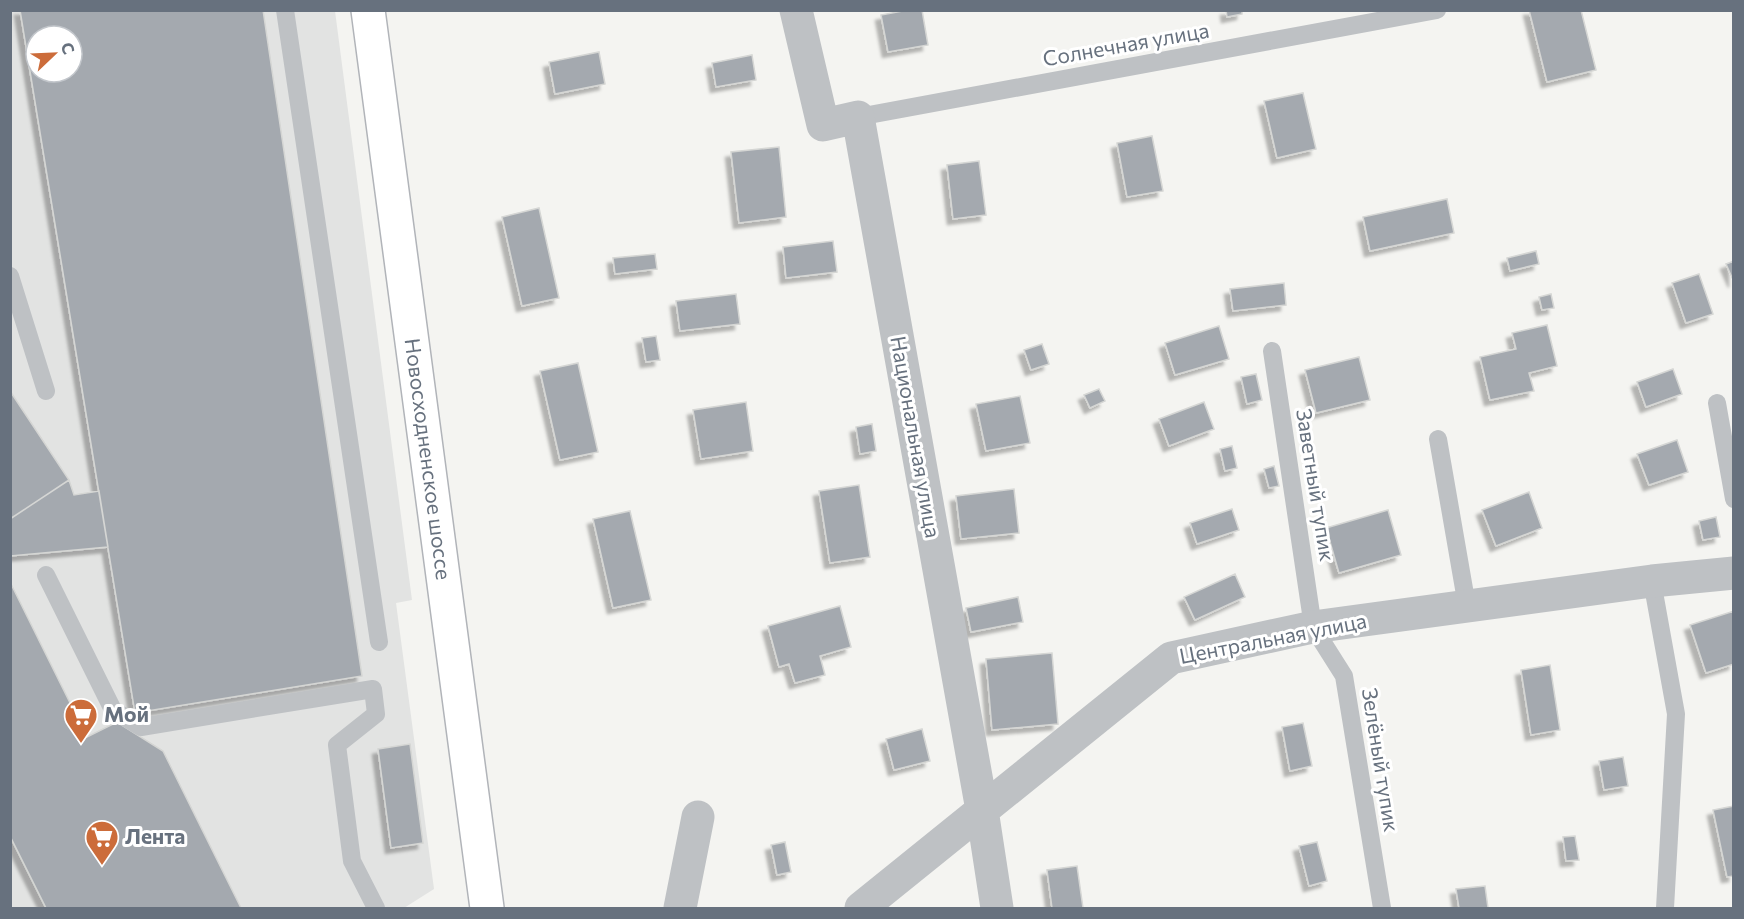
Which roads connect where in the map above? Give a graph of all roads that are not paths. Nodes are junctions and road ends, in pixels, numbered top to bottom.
1 (285, 10) edge
2 (368, 10) edge
3 (796, 10) edge
4 (1437, 10) edge
5 (858, 117) junction
6 (10, 276) edge
7 (1272, 351) dead end
8 (46, 390) dead end
9 (1717, 403) dead end
10 (1438, 439) dead end
11 (1734, 499) edge
12 (1734, 573) edge
13 (46, 574) dead end
14 (1652, 581) junction
15 (1467, 606) junction
16 (1313, 627) junction
17 (379, 642) dead end
18 (982, 810) junction
19 (698, 818) dead end
20 (376, 909) edge
21 (487, 909) edge
22 (680, 909) edge
23 (861, 909) edge
24 (997, 909) edge
25 (1382, 909) edge
26 (1665, 909) edge

1 - 17 lane
2 - 21 main road, Новосходненское шоссе
3 - 5 street
4 - 5 lane, Солнечная улица
5 - 18 street, Национальная улица
6 - 8 lane
7 - 16 lane, Заветный тупик
9 - 11 lane
10 - 15 lane
12 - 14 street, Центральная улица
13 - 20 lane
14 - 15 street, Центральная улица
14 - 26 lane
15 - 16 street, Центральная улица
16 - 18 street, Центральная улица
16 - 25 lane, Зелёный тупик
18 - 23 street, Центральная улица
18 - 24 street, Национальная улица
19 - 22 street

